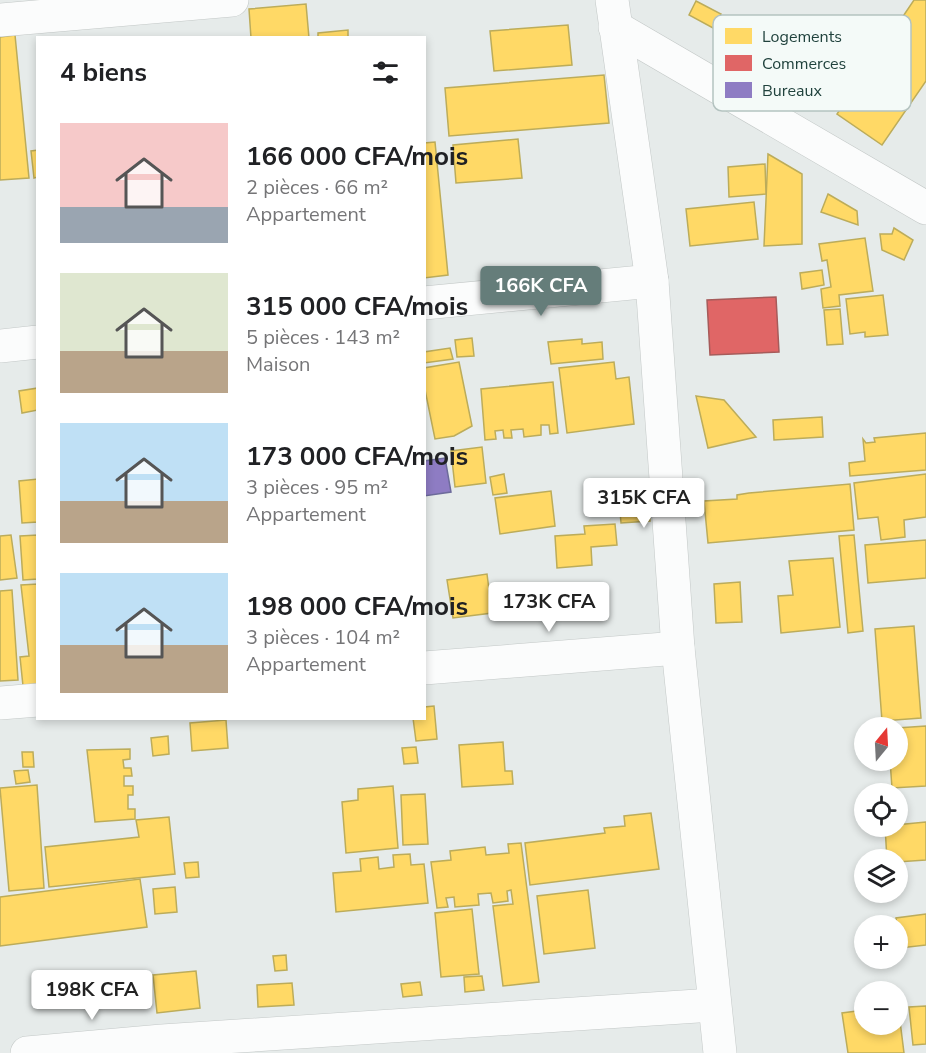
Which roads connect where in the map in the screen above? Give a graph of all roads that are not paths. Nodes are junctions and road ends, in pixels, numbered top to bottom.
1 (232, 0) edge
2 (614, 13) edge
3 (0, 20) edge
4 (713, 75) edge
5 (771, 111) edge
6 (926, 208) edge
7 (652, 281) junction
8 (426, 303) edge
9 (36, 342) edge
10 (0, 345) edge
11 (678, 648) junction
12 (426, 668) edge
13 (36, 700) edge
14 (0, 703) edge
15 (713, 1005) junction
16 (27, 1053) edge
17 (720, 1053) edge

1 - 3 street
2 - 4 street
2 - 7 street
5 - 6 street
7 - 8 street
7 - 11 street
9 - 10 street
11 - 12 street
11 - 15 street
13 - 14 street
15 - 16 street
15 - 17 street

